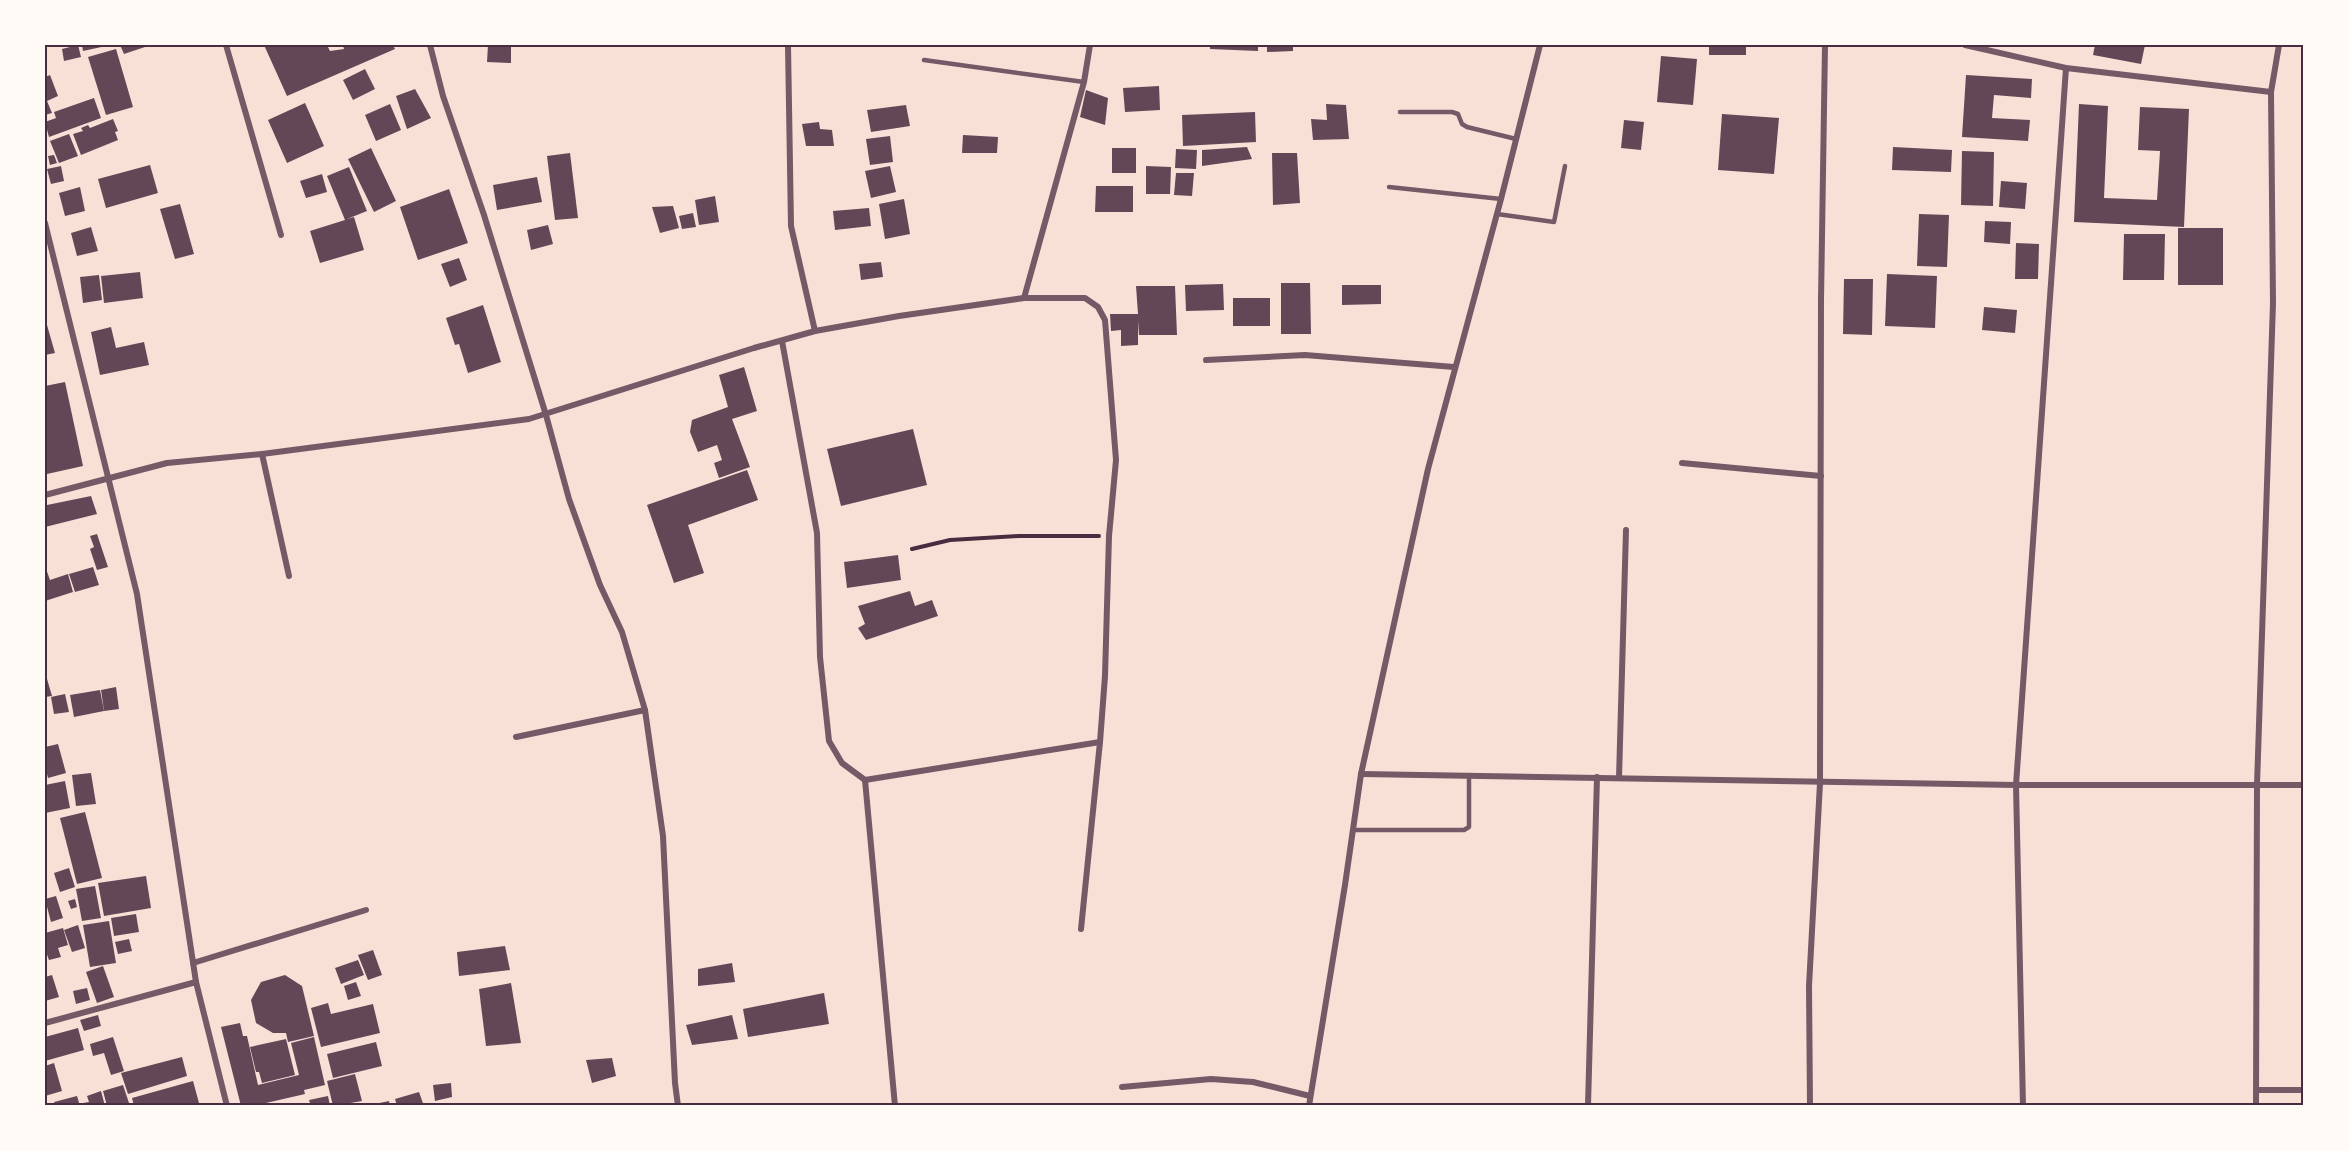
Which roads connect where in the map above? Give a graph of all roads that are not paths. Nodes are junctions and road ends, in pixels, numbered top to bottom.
1 (226, 45) edge
2 (430, 45) edge
3 (788, 45) edge
4 (1090, 45) edge
5 (1540, 45) edge
6 (1825, 45) edge
7 (1965, 45) edge
8 (2279, 45) edge
9 (924, 60) dead end
10 (2066, 68) junction
11 (1084, 82) junction
12 (2271, 92) junction
13 (1400, 112) dead end
14 (1516, 139) junction
15 (1564, 166) dead end
16 (1389, 187) dead end
17 (1501, 199) junction
18 (1497, 214) junction
19 (45, 223) edge
20 (281, 235) dead end
21 (1024, 298) junction
22 (815, 331) junction
23 (782, 341) junction
24 (1206, 360) dead end
25 (1454, 367) junction
26 (546, 415) junction
27 (262, 454) junction
28 (1682, 463) dead end
29 (1821, 476) junction
30 (109, 477) junction
31 (45, 495) edge
32 (1626, 530) dead end
33 (290, 576) dead end
34 (645, 710) junction
35 (516, 737) dead end
36 (1100, 742) junction
37 (1360, 774) junction
38 (1469, 775) junction
39 (1597, 777) junction
40 (1619, 778) junction
41 (865, 780) junction
42 (1820, 783) junction
43 (2016, 785) junction
44 (2257, 785) junction
45 (2304, 785) edge
46 (1353, 830) junction
47 (366, 910) dead end
48 (1082, 929) dead end
49 (193, 963) junction
50 (196, 982) junction
51 (45, 1023) edge
52 (1122, 1087) dead end
53 (2256, 1090) junction
54 (2304, 1090) edge
55 (1310, 1096) junction
56 (227, 1106) edge
57 (678, 1106) edge
58 (895, 1106) edge
59 (1309, 1106) edge
60 (1588, 1106) edge
61 (1810, 1106) edge
62 (2023, 1106) edge
63 (2256, 1106) edge

1 - 20 street
2 - 26 street
3 - 22 street
4 - 11 street
5 - 14 street
6 - 29 street
7 - 10 street
8 - 12 street
9 - 11 lane
10 - 12 street
10 - 43 street
11 - 21 street
12 - 44 street
13 - 14 lane
14 - 17 street
15 - 18 lane
16 - 17 lane
17 - 18 street
18 - 25 street
19 - 30 street
21 - 22 street
21 - 36 street
22 - 23 street
23 - 26 street
23 - 41 street
24 - 25 street
25 - 37 street
26 - 27 street
26 - 34 street
27 - 30 street
27 - 33 street
28 - 29 street
29 - 42 street
30 - 31 street
30 - 49 street
32 - 40 street
34 - 35 street
34 - 57 street
36 - 41 street
36 - 48 street
37 - 38 street
37 - 46 street
38 - 39 street
38 - 46 lane
39 - 40 street
39 - 60 street
40 - 42 street
41 - 58 street
42 - 43 street
42 - 61 street
43 - 44 street
43 - 62 street
44 - 45 street
44 - 53 street
46 - 55 street
47 - 49 street
49 - 50 street
50 - 51 street
50 - 56 street
52 - 55 street
53 - 54 street
53 - 63 street
55 - 59 street

